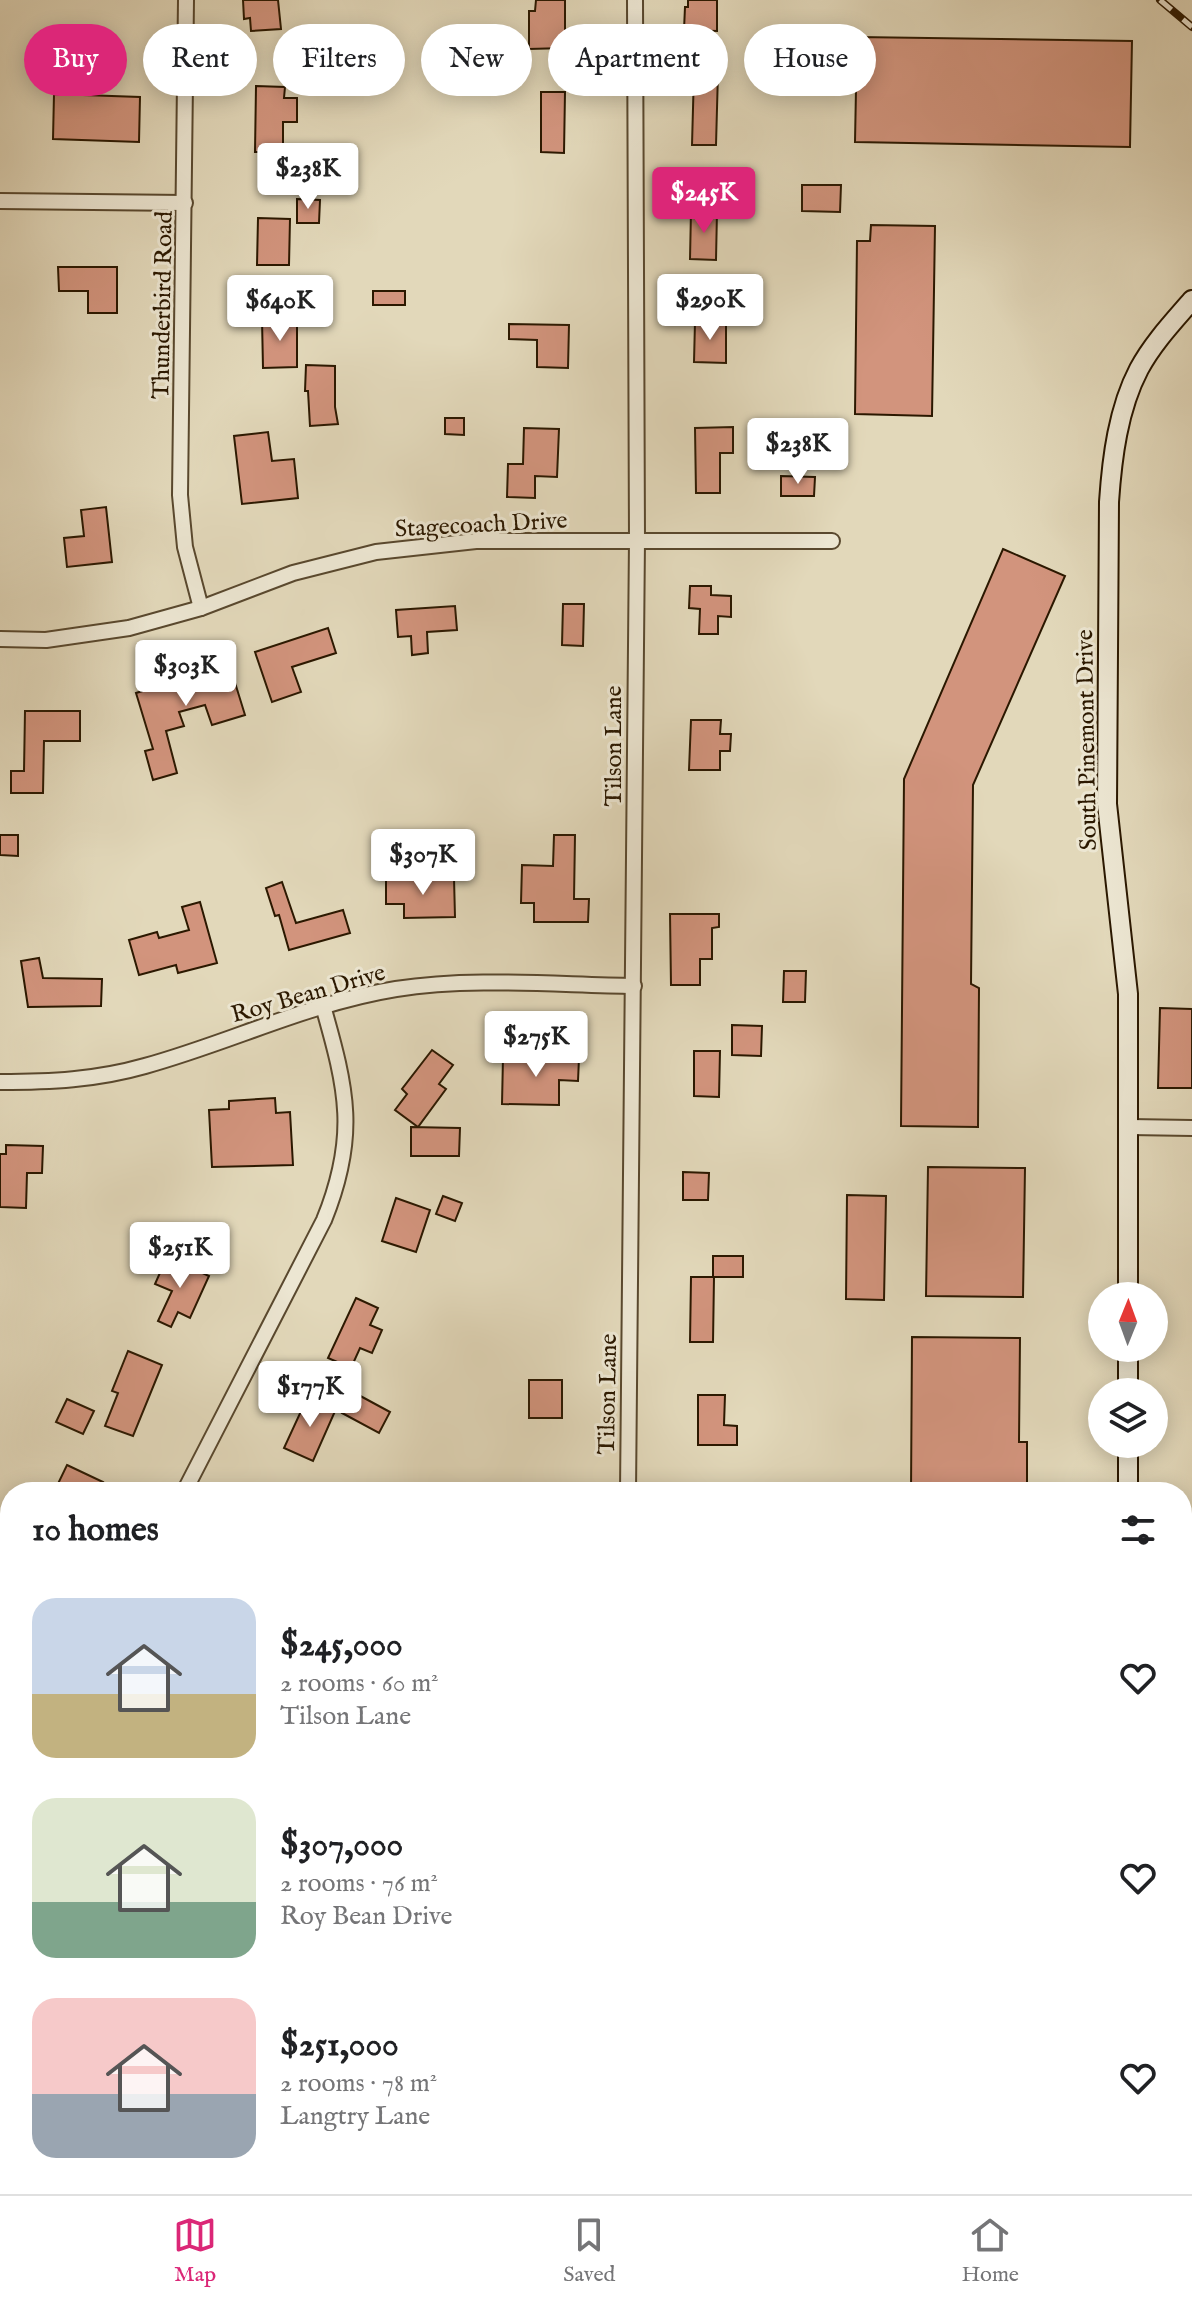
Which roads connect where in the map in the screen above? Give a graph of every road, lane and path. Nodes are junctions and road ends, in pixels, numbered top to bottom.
1 (186, 0) edge
2 (635, 0) edge
3 (0, 201) edge
4 (185, 203) junction
5 (1192, 300) edge
6 (637, 540) junction
7 (832, 541) dead end
8 (201, 608) junction
9 (0, 639) edge
10 (634, 986) junction
11 (323, 1006) junction
12 (0, 1082) edge
13 (1130, 1127) junction
14 (1192, 1128) edge
15 (1128, 1282) edge
16 (1128, 1458) edge
17 (189, 1482) edge
18 (628, 1482) edge
19 (1128, 1482) edge

1 - 4 street, Thunderbird Road
2 - 6 street, Tilson Lane
3 - 4 street
4 - 8 street, Thunderbird Road
5 - 13 street, South Pinemont Drive
6 - 7 street, Stagecoach Drive
6 - 8 street, Stagecoach Drive
6 - 10 street, Tilson Lane
8 - 9 street, Stagecoach Drive
10 - 11 street, Roy Bean Drive
10 - 18 street, Tilson Lane
11 - 12 street, Roy Bean Drive
11 - 17 street
13 - 14 street
13 - 15 street, South Pinemont Drive
16 - 19 street

